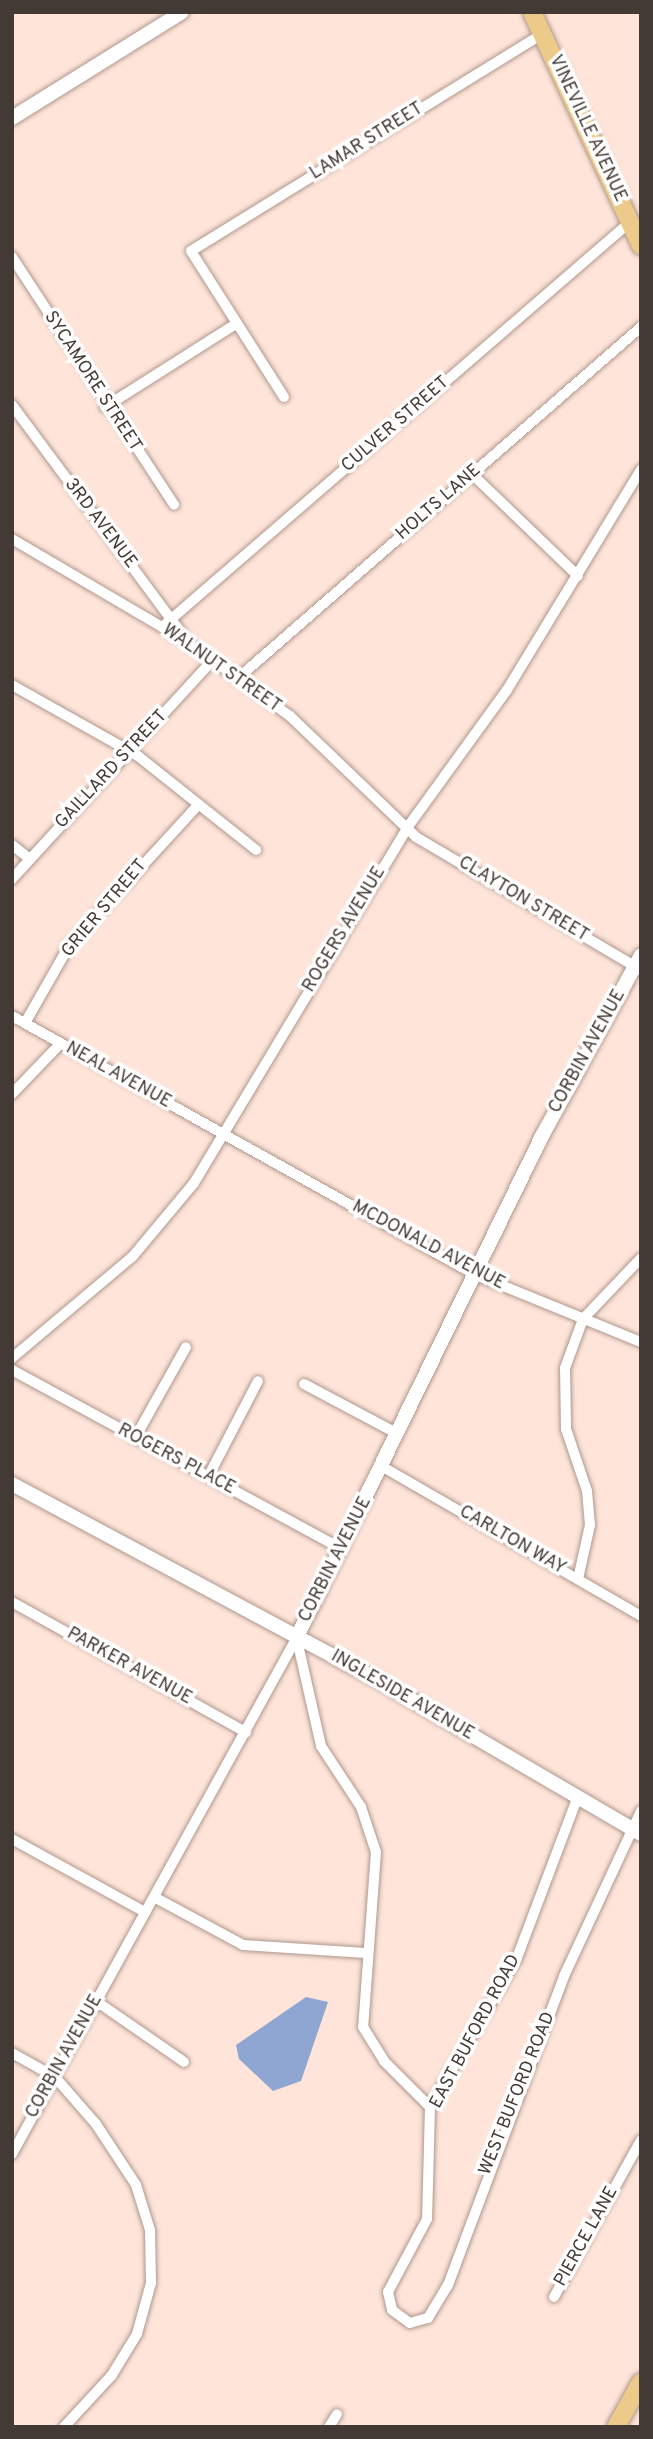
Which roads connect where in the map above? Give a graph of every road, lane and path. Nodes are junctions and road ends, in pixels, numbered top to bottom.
1 (182, 12) edge
2 (539, 19) edge
3 (12, 118) edge
4 (630, 222) junction
5 (641, 246) edge
6 (12, 257) edge
7 (236, 324) junction
8 (641, 327) edge
9 (284, 397) dead end
10 (12, 405) edge
11 (105, 407) junction
12 (641, 470) edge
13 (472, 474) junction
14 (174, 505) dead end
15 (14, 543) edge
16 (578, 576) junction
17 (167, 623) junction
18 (188, 643) joint
19 (212, 661) junction
20 (237, 679) junction
21 (12, 685) edge
22 (130, 752) junction
23 (198, 805) junction
24 (407, 828) junction
25 (12, 845) edge
26 (256, 850) dead end
27 (30, 859) junction
28 (12, 879) edge
29 (639, 964) edge
30 (12, 1016) edge
31 (25, 1023) junction
32 (60, 1044) junction
33 (12, 1094) edge
34 (224, 1134) junction
35 (641, 1258) edge
36 (474, 1274) junction
37 (583, 1319) junction
38 (641, 1342) edge
39 (186, 1347) dead end
40 (12, 1358) edge
41 (12, 1370) edge
42 (258, 1381) dead end
43 (304, 1384) dead end
44 (398, 1434) junction
45 (135, 1438) junction
46 (383, 1468) junction
47 (208, 1477) junction
48 (12, 1484) edge
49 (341, 1549) junction
50 (578, 1579) junction
51 (12, 1602) edge
52 (641, 1616) edge
53 (297, 1637) junction
54 (246, 1732) junction
55 (577, 1799) junction
56 (641, 1811) edge
57 (637, 1832) edge
58 (12, 1839) edge
59 (155, 1896) junction
60 (145, 1912) junction
61 (366, 1953) junction
62 (96, 2001) junction
63 (12, 2053) edge
64 (184, 2062) dead end
65 (55, 2077) junction
66 (430, 2108) junction
67 (641, 2140) edge
68 (12, 2154) edge
69 (554, 2297) dead end
70 (424, 2320) joint
71 (641, 2382) edge
72 (337, 2414) dead end
73 (64, 2427) edge
74 (329, 2427) edge
75 (616, 2427) edge

1 - 3 street
2 - 4 main road, VINEVILLE AVENUE
2 - 7 street, LAMAR STREET
4 - 5 main road, VINEVILLE AVENUE
4 - 17 street, CULVER STREET
6 - 11 street, SYCAMORE STREET
7 - 9 street
7 - 11 street
8 - 13 street, HOLTS LANE
10 - 17 street, 3RD AVENUE
11 - 14 street, SYCAMORE STREET
12 - 16 street, ROGERS AVENUE
13 - 16 street
13 - 20 street, HOLTS LANE
15 - 17 street, WALNUT STREET
16 - 24 street, ROGERS AVENUE
17 - 18 street, 3RD AVENUE
18 - 19 street, WALNUT STREET
19 - 20 street, WALNUT STREET
19 - 22 street, GAILLARD STREET
20 - 24 street, WALNUT STREET
21 - 22 street
22 - 23 street
22 - 27 street, GAILLARD STREET
23 - 26 street
23 - 31 street, GRIER STREET
24 - 29 street, CLAYTON STREET
24 - 34 street, ROGERS AVENUE
25 - 27 street
27 - 28 street, GAILLARD STREET
29 - 36 street, CORBIN AVENUE
30 - 31 street, NEAL AVENUE
31 - 32 street, NEAL AVENUE
32 - 33 street
32 - 34 street, NEAL AVENUE
34 - 36 street, MCDONALD AVENUE
34 - 40 street, ROGERS AVENUE
35 - 37 street
36 - 37 street, MCDONALD AVENUE
36 - 44 street, CORBIN AVENUE
37 - 38 street, MCDONALD AVENUE
37 - 50 street
39 - 45 street
41 - 45 street, ROGERS PLACE
42 - 47 street
43 - 44 street
44 - 46 street, CORBIN AVENUE
45 - 47 street, ROGERS PLACE
46 - 49 street, CORBIN AVENUE
46 - 50 street, CARLTON WAY
47 - 49 street, ROGERS PLACE
48 - 53 street, INGLESIDE AVENUE
49 - 53 street, CORBIN AVENUE
50 - 52 street, CARLTON WAY
51 - 54 street, PARKER AVENUE
53 - 54 street, CORBIN AVENUE
53 - 55 street, INGLESIDE AVENUE
53 - 61 street
54 - 59 street, CORBIN AVENUE
55 - 57 street, INGLESIDE AVENUE
55 - 66 street, EAST BUFORD ROAD
56 - 57 street, WEST BUFORD ROAD
57 - 70 street, WEST BUFORD ROAD
58 - 60 street
59 - 60 street, CORBIN AVENUE
59 - 61 street
60 - 62 street, CORBIN AVENUE
61 - 66 street
62 - 64 street
62 - 65 street, CORBIN AVENUE
63 - 65 street
65 - 68 street, CORBIN AVENUE
65 - 73 street
66 - 70 street, EAST BUFORD ROAD
67 - 69 street, PIERCE LANE
71 - 75 main road
72 - 74 street

